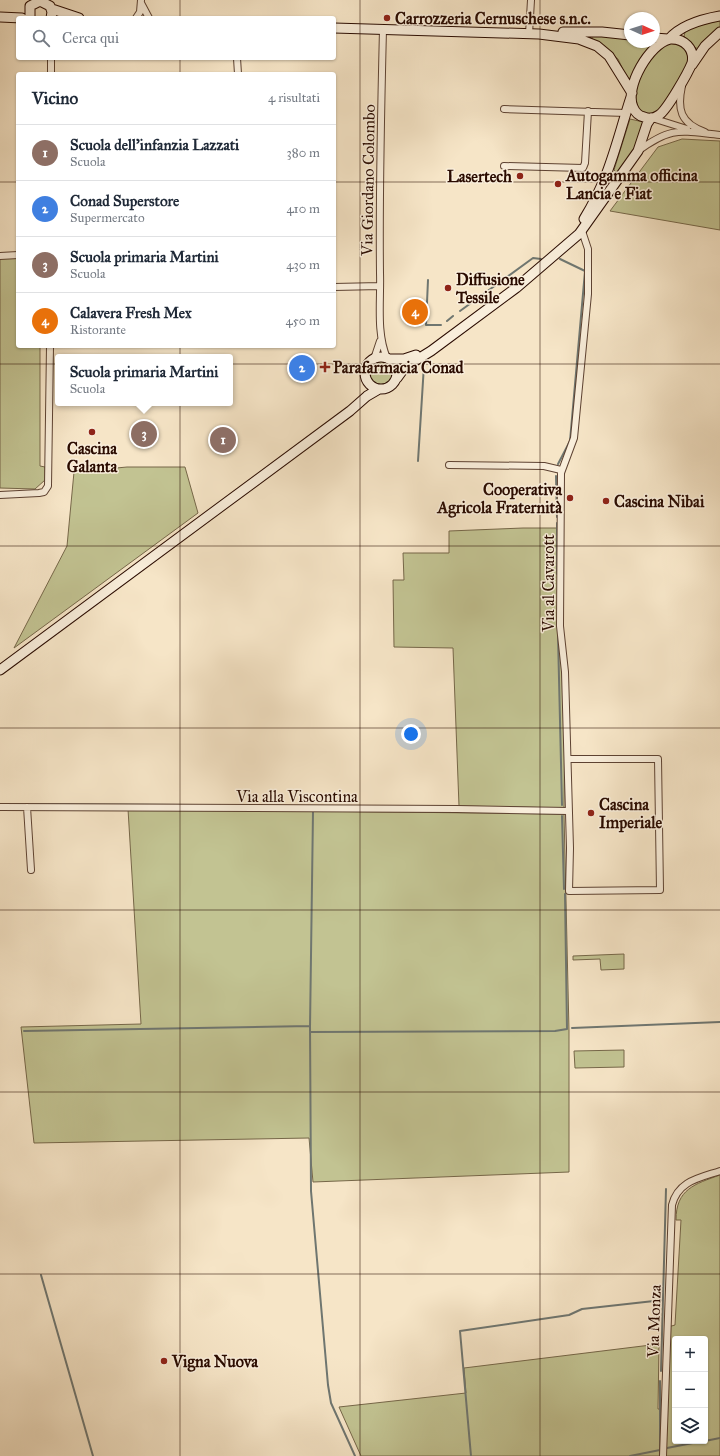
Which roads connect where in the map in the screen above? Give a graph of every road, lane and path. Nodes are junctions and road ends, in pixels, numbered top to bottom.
1 (531, 0) edge
2 (141, 1) edge
3 (31, 3) edge
4 (50, 11) edge
5 (30, 16) edge
6 (71, 16) edge
7 (137, 16) edge
8 (147, 16) edge
9 (720, 16) edge
10 (0, 17) edge
11 (16, 18) edge
12 (336, 28) edge
13 (383, 29) junction
14 (720, 32) edge
15 (529, 34) junction
16 (539, 34) junction
17 (624, 34) edge
18 (660, 38) edge
19 (669, 39) junction
20 (51, 60) edge
21 (237, 60) edge
22 (689, 70) junction
23 (51, 72) edge
24 (238, 72) edge
25 (684, 78) junction
26 (632, 93) junction
27 (504, 109) dead end
28 (588, 111) junction
29 (626, 113) junction
30 (652, 118) junction
31 (701, 134) junction
32 (720, 135) edge
33 (638, 151) junction
34 (504, 166) dead end
35 (582, 231) junction
36 (560, 251) junction
37 (0, 256) edge
38 (16, 256) edge
39 (380, 286) junction
40 (336, 287) edge
41 (381, 332) junction
42 (50, 348) edge
43 (431, 351) junction
44 (374, 359) junction
45 (389, 359) junction
46 (366, 377) junction
47 (397, 378) junction
48 (379, 389) junction
49 (350, 411) junction
50 (449, 465) dead end
51 (561, 470) junction
52 (0, 495) edge
53 (0, 670) edge
54 (568, 759) junction
55 (0, 807) edge
56 (27, 807) junction
57 (568, 811) junction
58 (31, 870) dead end
59 (720, 1171) edge
60 (663, 1456) edge

1 - 15 street
2 - 7 street
2 - 8 street
3 - 4 main road
3 - 5 main road
4 - 6 main road
9 - 19 main road
10 - 11 main road
12 - 13 main road
13 - 15 main road
13 - 39 street, Via Giordano Colombo
14 - 22 main road
15 - 16 main road
16 - 17 main road
16 - 26 main road
18 - 19 main road
19 - 22 main road
19 - 26 main road
20 - 23 street
21 - 24 street
22 - 25 main road
25 - 30 main road
25 - 32 street
26 - 29 main road
26 - 30 main road
27 - 28 street
28 - 29 street
28 - 34 street
29 - 36 main road
30 - 31 street
30 - 33 main road
31 - 32 street
31 - 33 street
33 - 35 main road
35 - 36 main road
35 - 51 street, Via al Cavarott
36 - 43 main road
37 - 38 street
39 - 40 street
39 - 41 street, Via Giordano Colombo
41 - 44 street, Via Giordano Colombo
41 - 45 street, Via Giordano Colombo
42 - 52 street
43 - 45 main road
43 - 47 main road
44 - 45 main road
44 - 46 main road
45 - 47 main road
46 - 48 main road
46 - 49 main road
47 - 48 main road
48 - 49 main road
49 - 53 main road
50 - 51 street
51 - 54 street, Via al Cavarott
54 - 57 street, Via al Cavarott
54 - 57 street, Via al Cavarott
55 - 56 street, Via alla Viscontina
56 - 57 street, Via alla Viscontina
56 - 58 street
59 - 60 street, Via Monza

